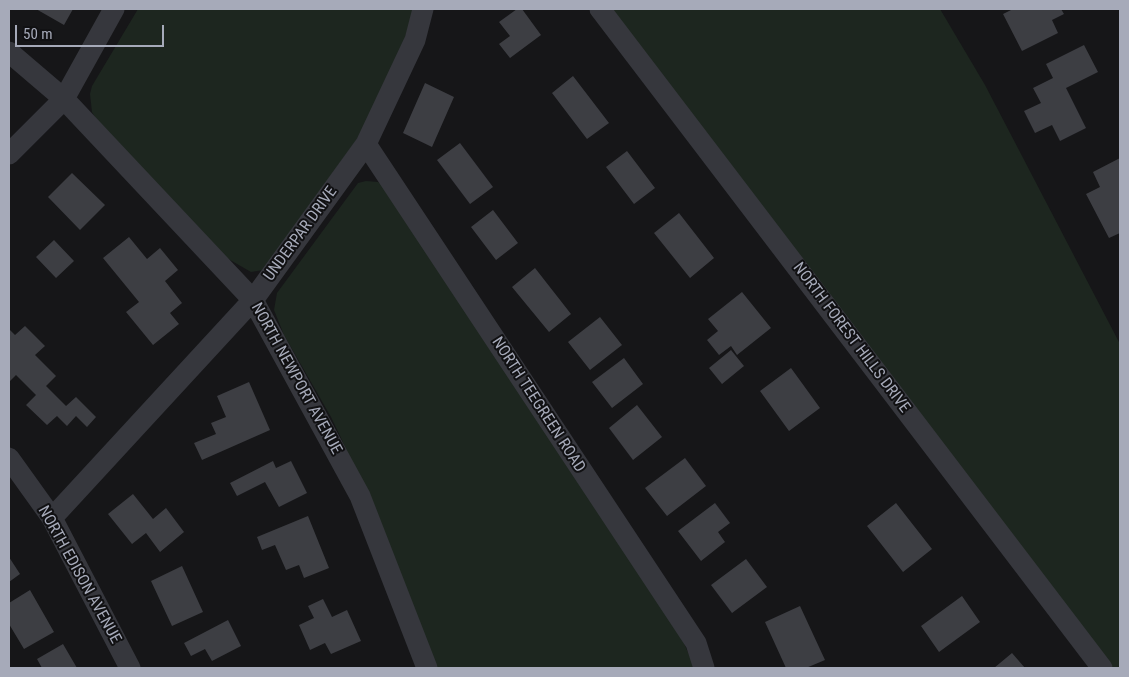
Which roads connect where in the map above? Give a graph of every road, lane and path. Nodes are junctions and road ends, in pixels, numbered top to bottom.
1 (114, 9) edge
2 (423, 9) edge
3 (600, 9) edge
4 (9, 52) edge
5 (64, 99) junction
6 (366, 144) junction
7 (9, 154) edge
8 (253, 300) junction
9 (9, 458) edge
10 (52, 518) junction
11 (130, 668) edge
12 (427, 668) edge
13 (704, 668) edge
14 (1102, 668) edge

1 - 5 street
2 - 6 street, UNDERPAR DRIVE
3 - 14 street, NORTH FOREST HILLS DRIVE
4 - 5 street, NORTH NEWPORT AVENUE
5 - 7 street
5 - 8 street, NORTH NEWPORT AVENUE
6 - 8 street, UNDERPAR DRIVE
6 - 13 street, NORTH TEEGREEN ROAD
8 - 10 street, UNDERPAR DRIVE
8 - 12 street, NORTH NEWPORT AVENUE
9 - 10 street, NORTH EDISON AVENUE
10 - 11 street, NORTH EDISON AVENUE

